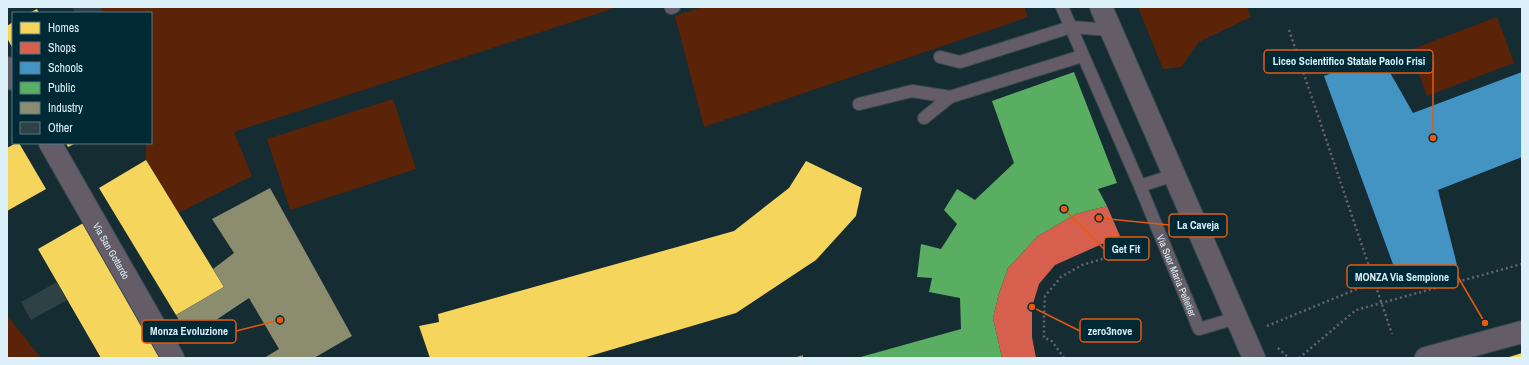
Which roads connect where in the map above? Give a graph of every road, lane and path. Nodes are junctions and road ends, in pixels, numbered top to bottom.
1 (1062, 7) edge
2 (1100, 7) edge
3 (1071, 27) junction
4 (1111, 30) junction
5 (1289, 30) dead end
6 (1082, 56) junction
7 (940, 57) dead end
8 (7, 68) edge
9 (12, 77) edge
10 (950, 97) junction
11 (859, 104) dead end
12 (924, 118) dead end
13 (51, 144) edge
14 (1174, 175) junction
15 (1140, 186) junction
16 (1128, 252) dead end
17 (1522, 264) edge
18 (1374, 282) junction
19 (1381, 302) junction
20 (1240, 327) junction
21 (1522, 332) edge
22 (1392, 334) dead end
23 (173, 358) edge
24 (1064, 358) edge
25 (1254, 358) edge
26 (1299, 358) edge
27 (1426, 358) edge

1 - 3 lane, Via Suor Maria Pelletier
2 - 4 street
3 - 4 lane
3 - 6 lane, Via Suor Maria Pelletier
3 - 7 lane
4 - 14 street
5 - 18 path
6 - 10 lane
6 - 15 lane, Via Suor Maria Pelletier
8 - 9 street
10 - 11 lane
10 - 12 lane
13 - 23 street, Via San Gottardo
14 - 15 lane
14 - 20 street
15 - 20 lane, Via Suor Maria Pelletier
16 - 24 path
17 - 19 path
18 - 19 path
18 - 20 path
19 - 22 path
19 - 26 path
20 - 25 street
21 - 27 street

